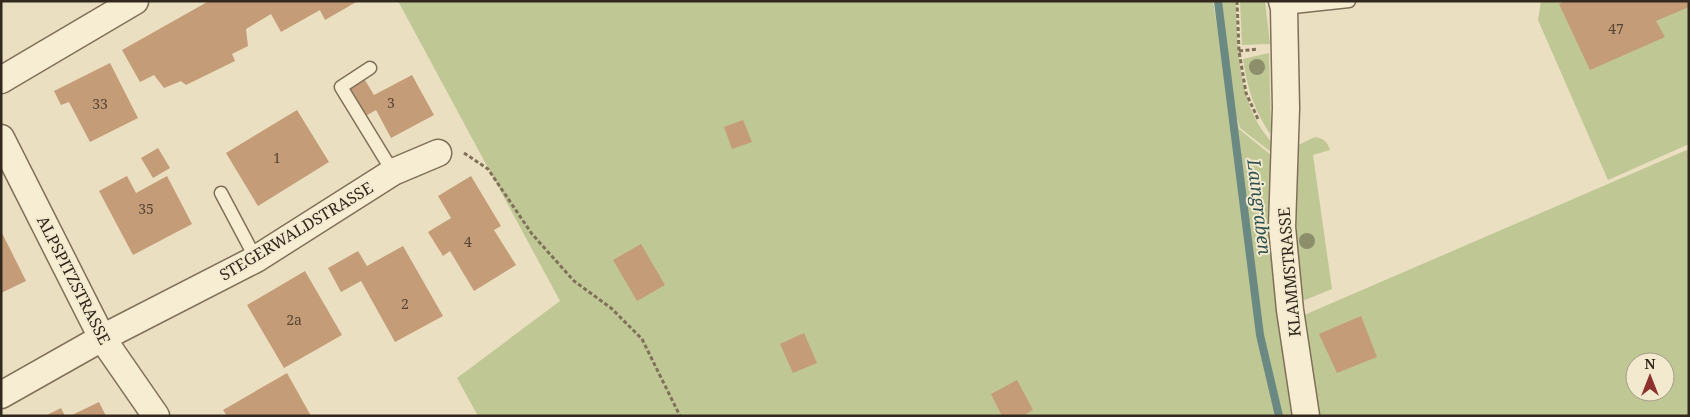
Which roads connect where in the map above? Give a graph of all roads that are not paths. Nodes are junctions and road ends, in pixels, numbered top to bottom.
1 (1349, 1) edge
2 (125, 3) edge
3 (1283, 5) edge
4 (370, 68) dead end
5 (1, 80) edge
6 (1, 138) edge
7 (438, 153) road end
8 (393, 172) junction
9 (221, 194) dead end
10 (256, 259) junction
11 (102, 338) junction
12 (1, 395) edge
13 (156, 416) edge
14 (1306, 416) edge

1 - 3 lane, KLAMMSTRASSE
2 - 5 street
3 - 14 street, KLAMMSTRASSE
4 - 8 lane
6 - 11 street, ALPSPITZSTRASSE
7 - 8 street, STEGERWALDSTRASSE
8 - 10 street, STEGERWALDSTRASSE
9 - 10 lane
10 - 11 street, STEGERWALDSTRASSE
11 - 12 street, STEGERWALDSTRASSE
11 - 13 street, ALPSPITZSTRASSE

